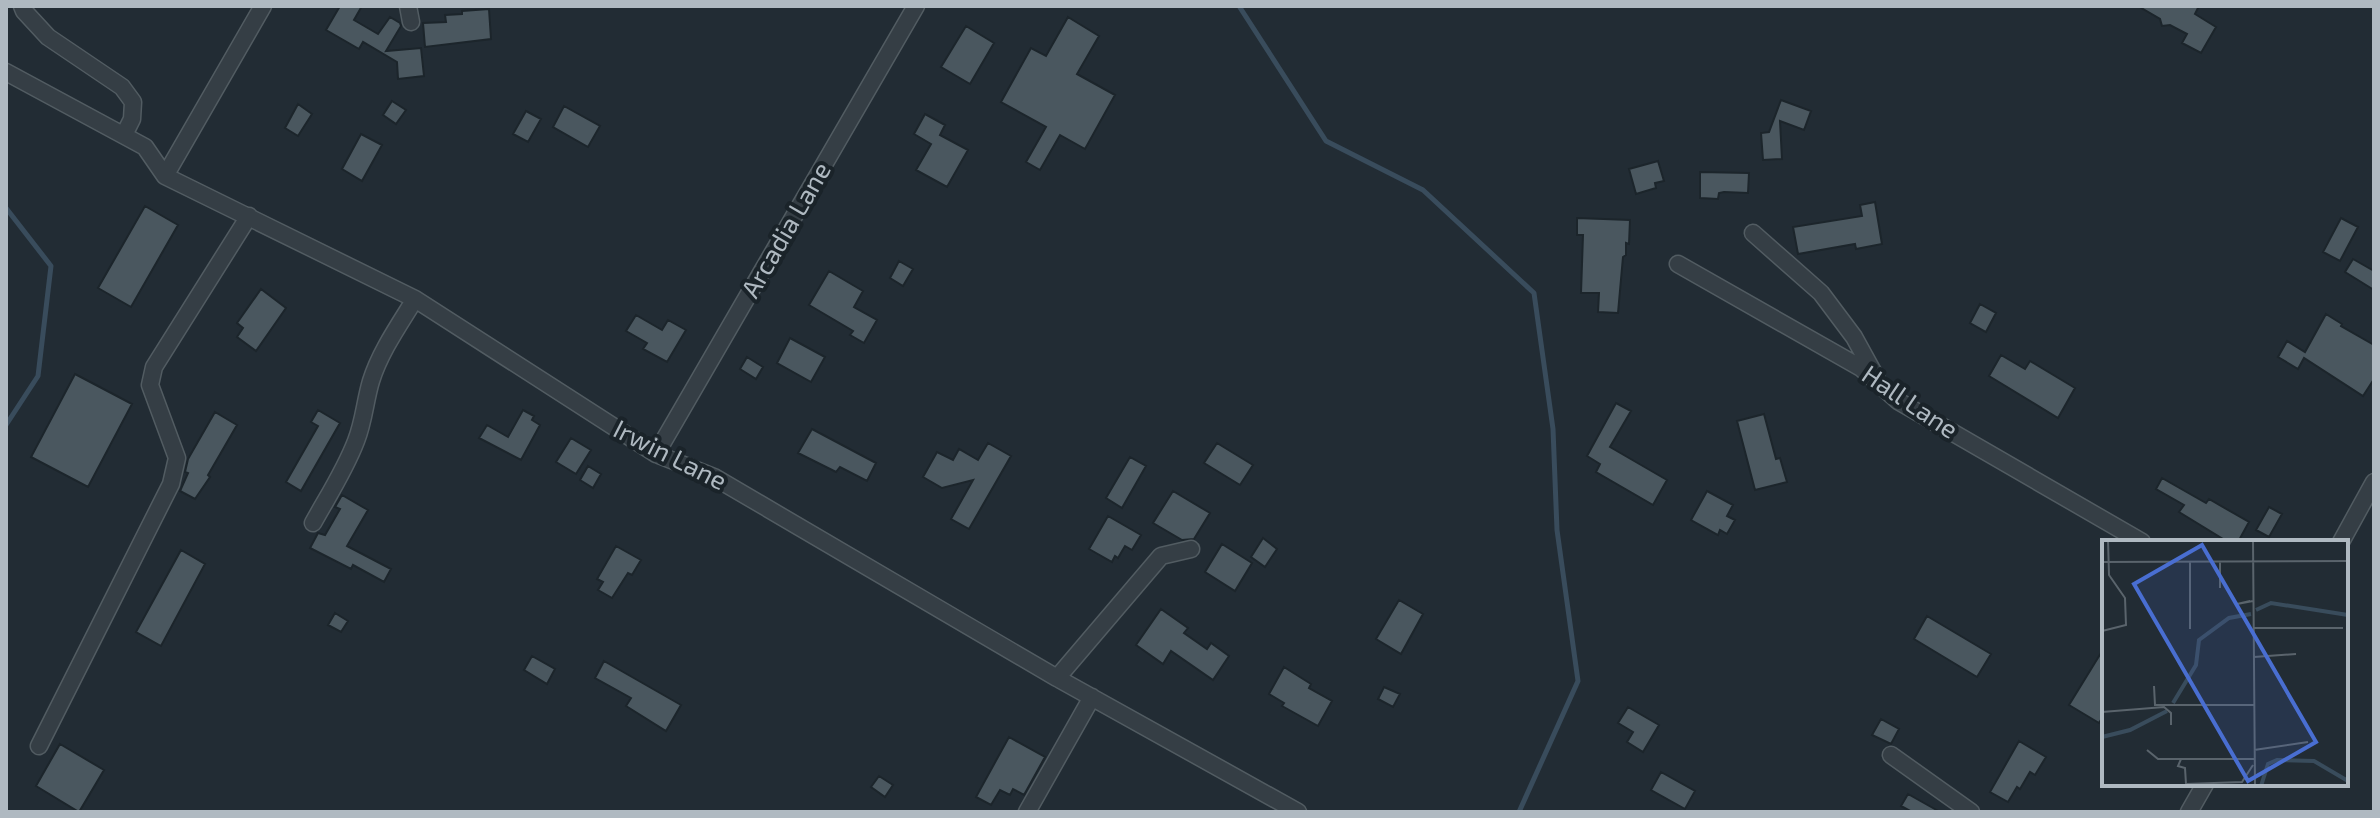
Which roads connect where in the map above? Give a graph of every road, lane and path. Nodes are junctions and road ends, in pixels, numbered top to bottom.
1 (22, 6) edge
2 (263, 6) edge
3 (916, 6) edge
4 (6, 72) edge
5 (124, 135) junction
6 (165, 176) junction
7 (249, 216) junction
8 (1753, 233) dead end
9 (1678, 264) dead end
10 (415, 299) junction
11 (1881, 385) junction
12 (656, 454) junction
13 (2374, 482) edge
14 (313, 523) dead end
15 (2139, 540) edge
16 (2342, 540) edge
17 (1191, 549) dead end
18 (1057, 678) junction
19 (1092, 697) junction
20 (39, 746) dead end
21 (1891, 755) dead end
22 (2204, 786) edge
23 (1027, 812) edge
24 (1298, 812) edge
25 (1971, 812) edge
26 (2189, 812) edge

1 - 5 street
2 - 6 street
3 - 12 street, Arcadia Lane
4 - 5 street, Irwin Lane
5 - 6 street, Irwin Lane
6 - 7 street, Irwin Lane
7 - 10 street, Irwin Lane
7 - 20 street
8 - 11 street
9 - 11 street, Hall Lane
10 - 12 street, Irwin Lane
10 - 14 street
11 - 15 street, Hall Lane
12 - 18 street, Irwin Lane
13 - 16 street
17 - 18 street
18 - 19 street, Irwin Lane
19 - 23 street
19 - 24 street, Irwin Lane
21 - 25 street
22 - 26 street

